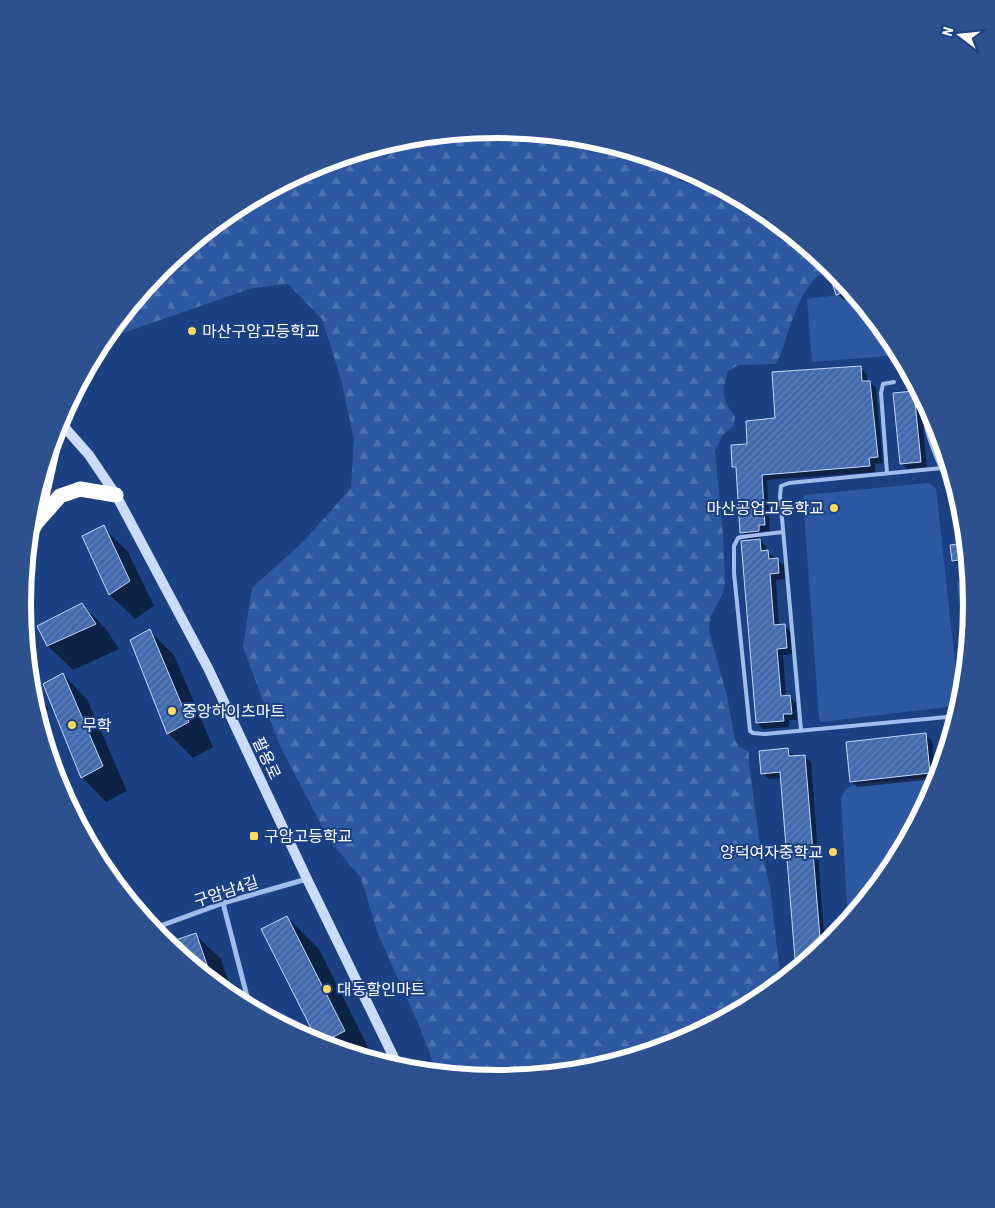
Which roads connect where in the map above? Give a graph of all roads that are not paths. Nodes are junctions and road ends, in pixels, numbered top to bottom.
1 (894, 382) dead end
2 (927, 423) edge
3 (66, 429) edge
4 (942, 468) junction
5 (887, 473) junction
6 (946, 478) edge
7 (116, 495) junction
8 (39, 520) edge
9 (783, 532) junction
10 (950, 717) edge
11 (802, 730) junction
12 (307, 879) junction
13 (223, 904) junction
14 (160, 925) edge
15 (247, 998) edge
16 (394, 1058) edge

1 - 5 lane
2 - 4 street
3 - 7 main road, 팔용로
4 - 5 lane
4 - 6 street
5 - 9 lane
7 - 8 highway
7 - 12 main road, 팔용로
9 - 11 lane
9 - 11 lane
10 - 11 lane
12 - 13 street, 구암남4길
12 - 16 main road, 팔용로
13 - 14 street, 구암남4길
13 - 15 street

